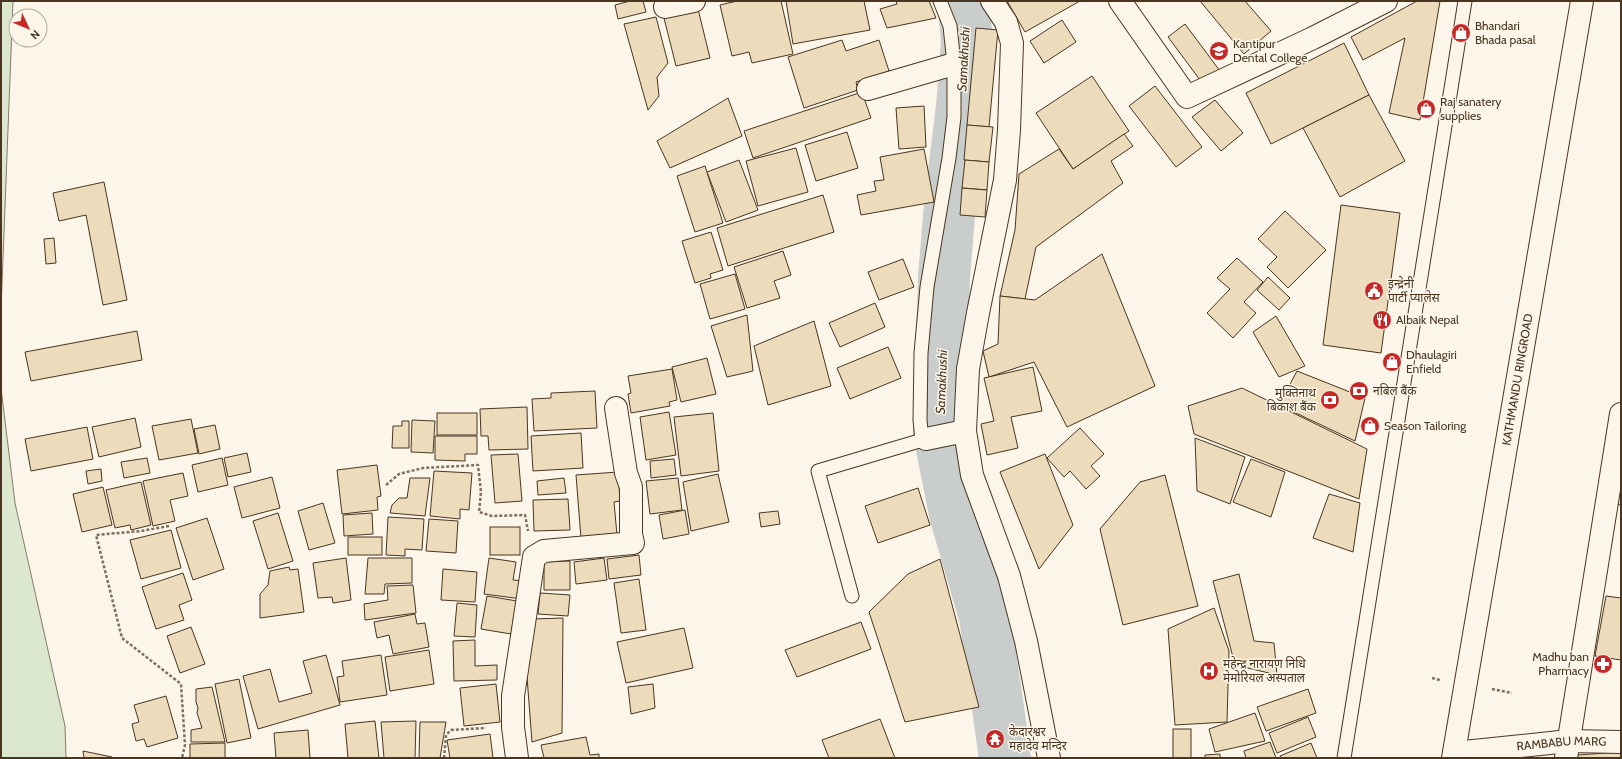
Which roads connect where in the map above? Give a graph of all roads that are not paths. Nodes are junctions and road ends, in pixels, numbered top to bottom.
1 (694, 1) edge
2 (940, 1) edge
3 (992, 1) edge
4 (1120, 1) edge
5 (1386, 1) edge
6 (1465, 1) edge
7 (1582, 1) edge
8 (665, 7) dead end
9 (954, 64) junction
10 (868, 89) dead end
11 (616, 408) dead end
12 (1621, 414) edge
13 (959, 432) junction
14 (924, 440) junction
15 (852, 596) dead end
16 (1621, 742) edge
17 (1568, 749) edge
18 (1453, 756) edge
19 (517, 758) edge
20 (1049, 758) edge
21 (1344, 758) edge

1 - 8 main road
2 - 9 lane
3 - 13 main road
4 - 5 main road
6 - 21 lane
7 - 18 main road, KATHMANDU RINGROAD
9 - 10 main road
9 - 14 lane
11 - 19 main road
12 - 17 main road
13 - 14 main road
13 - 20 main road
14 - 15 lane
16 - 17 main road, RAMBABU MARG
17 - 18 main road, RAMBABU MARG

